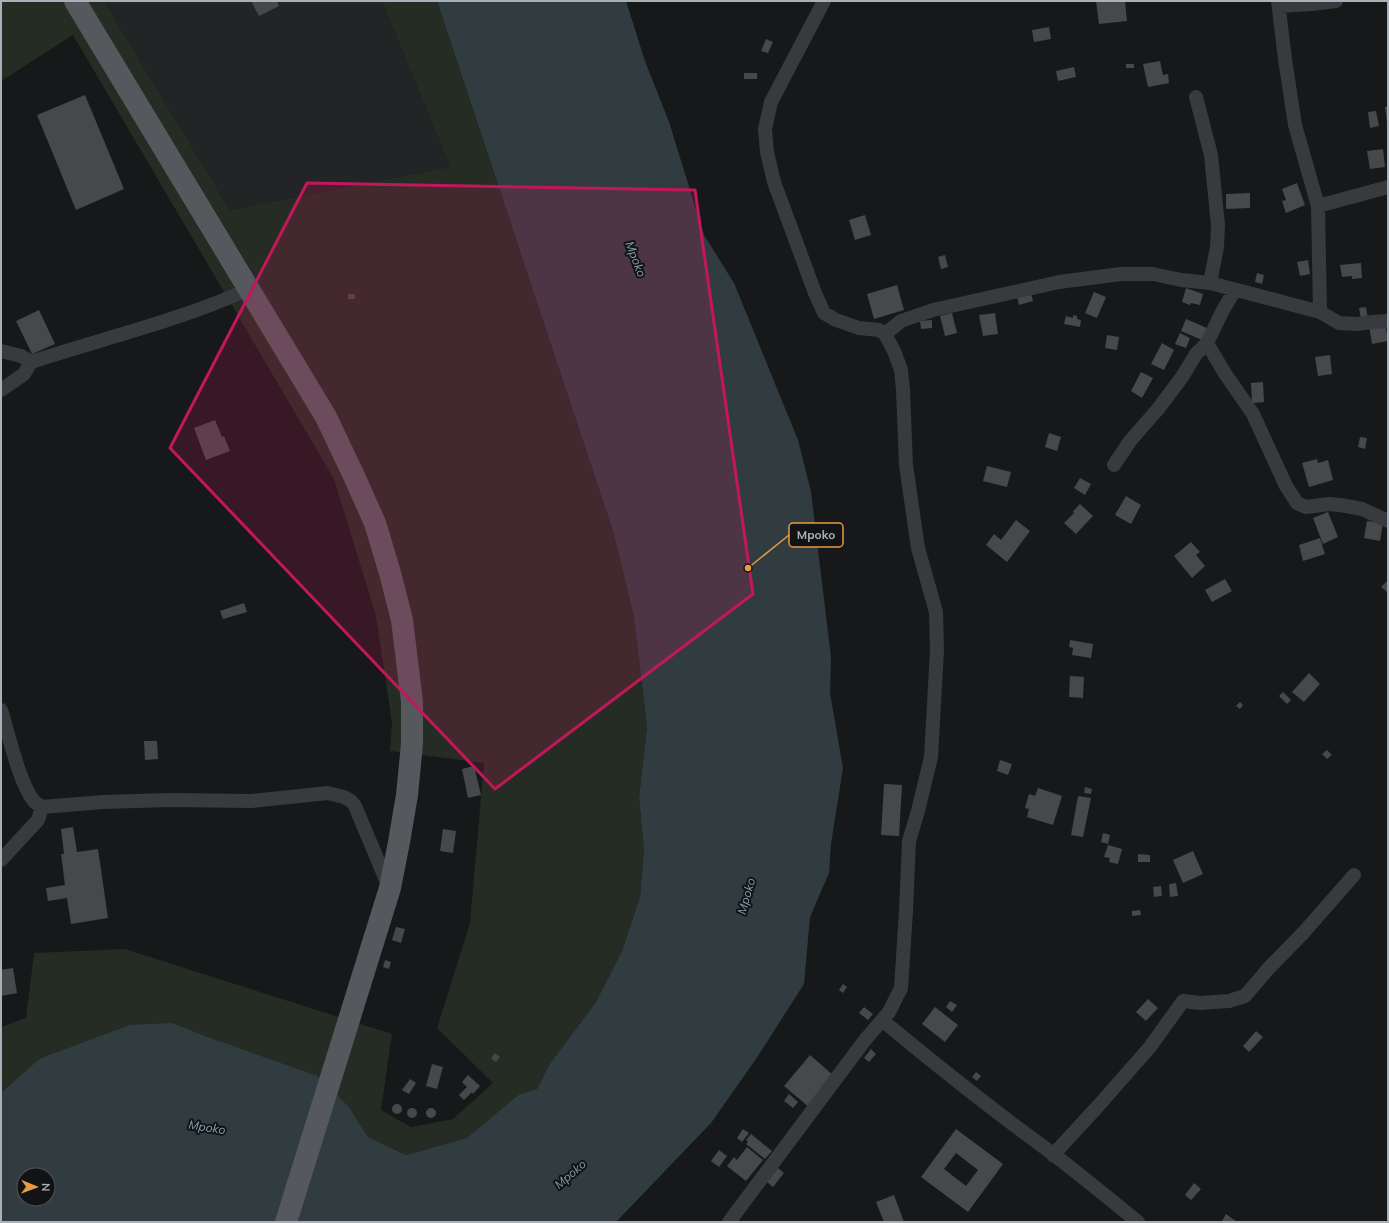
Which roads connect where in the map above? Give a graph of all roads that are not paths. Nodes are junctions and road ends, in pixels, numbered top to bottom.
1 (75, 1) edge
2 (824, 1) edge
3 (1336, 1) edge
4 (1279, 3) edge
5 (1196, 97) dead end
6 (1388, 187) edge
7 (1318, 206) junction
8 (1210, 283) junction
9 (249, 289) junction
10 (1235, 290) junction
11 (1320, 312) junction
12 (1388, 321) edge
13 (885, 334) junction
14 (1207, 343) junction
15 (1, 351) edge
16 (31, 362) junction
17 (1, 390) edge
18 (1114, 465) dead end
19 (1388, 521) edge
20 (1, 710) edge
21 (42, 808) junction
22 (1, 860) edge
23 (1354, 875) dead end
24 (390, 888) junction
25 (882, 1020) junction
26 (1053, 1155) junction
27 (286, 1222) edge
28 (729, 1222) edge
29 (1138, 1222) edge

1 - 9 main road
2 - 13 street
3 - 4 street
4 - 7 street
5 - 8 street
6 - 7 street
7 - 11 street
8 - 10 street
8 - 13 street
9 - 16 street
9 - 24 main road
10 - 11 street
10 - 14 street
11 - 12 street
13 - 25 street
14 - 18 street
14 - 19 street
15 - 16 street
16 - 17 street
20 - 21 street
21 - 22 street
21 - 24 street
23 - 26 street
24 - 27 main road
25 - 26 street
25 - 28 street
26 - 29 street

